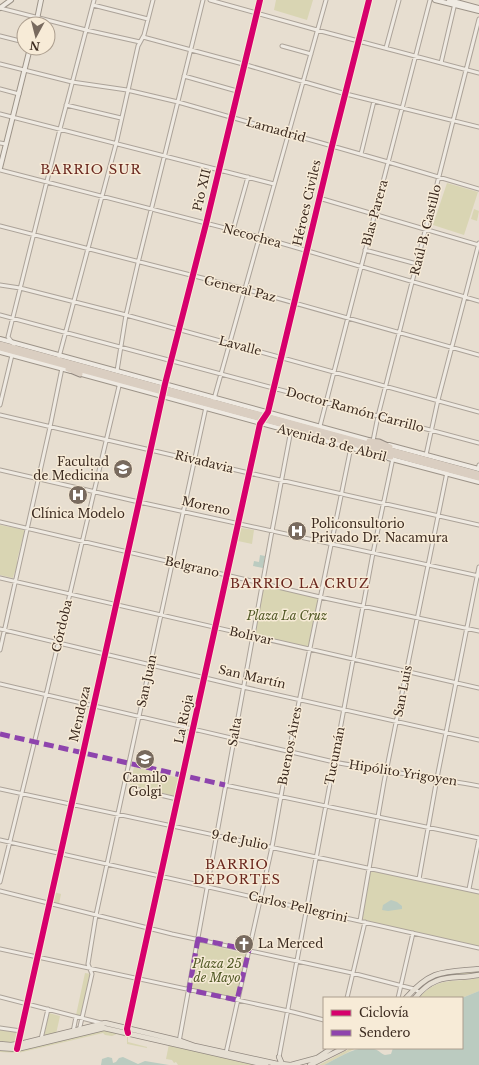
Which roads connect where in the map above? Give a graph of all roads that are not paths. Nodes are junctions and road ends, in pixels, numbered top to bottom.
1 (11, 0) edge
2 (42, 0) edge
3 (94, 0) edge
4 (153, 0) edge
5 (203, 0) edge
6 (210, 0) edge
7 (260, 0) edge
8 (326, 0) edge
9 (369, 0) edge
10 (399, 0) edge
11 (430, 0) edge
12 (435, 0) edge
13 (449, 0) edge
14 (455, 3) junction
15 (93, 5) junction
16 (0, 8) edge
17 (479, 8) edge
18 (479, 11) edge
19 (257, 12) junction
20 (30, 16) edge
21 (38, 16) edge
22 (148, 19) junction
23 (479, 19) edge
24 (56, 23) edge
25 (86, 30) junction
26 (317, 30) junction
27 (0, 36) edge
28 (143, 37) junction
29 (16, 40) edge
30 (358, 41) junction
31 (140, 42) junction
32 (282, 46) dead end
33 (386, 48) junction
34 (191, 50) junction
35 (311, 54) junction
36 (28, 56) edge
37 (415, 56) junction
38 (440, 62) junction
39 (0, 64) edge
40 (243, 64) junction
41 (25, 70) junction
42 (466, 70) junction
43 (479, 73) edge
44 (184, 76) junction
45 (72, 82) junction
46 (304, 82) junction
47 (0, 89) edge
48 (127, 90) junction
49 (237, 91) junction
50 (19, 94) junction
51 (346, 94) junction
52 (374, 101) junction
53 (178, 102) junction
54 (66, 105) junction
55 (402, 108) junction
56 (0, 114) edge
57 (230, 117) junction
58 (13, 118) junction
59 (121, 118) junction
60 (454, 120) junction
61 (479, 127) edge
62 (60, 129) junction
63 (289, 133) junction
64 (0, 143) edge
65 (6, 144) junction
66 (116, 144) junction
67 (332, 146) junction
68 (361, 154) junction
69 (164, 156) junction
70 (388, 162) junction
71 (0, 169) edge
72 (218, 169) junction
73 (439, 176) junction
74 (248, 177) junction
75 (46, 182) junction
76 (274, 184) junction
77 (479, 189) edge
78 (102, 196) junction
79 (319, 198) junction
80 (151, 210) junction
81 (374, 214) junction
82 (206, 224) junction
83 (0, 226) edge
84 (426, 229) junction
85 (233, 230) junction
86 (34, 235) junction
87 (260, 237) junction
88 (479, 244) edge
89 (88, 249) junction
90 (365, 250) junction
91 (306, 251) junction
92 (138, 262) junction
93 (417, 264) junction
94 (361, 267) junction
95 (192, 276) junction
96 (412, 282) junction
97 (0, 285) edge
98 (20, 288) junction
99 (245, 289) junction
100 (466, 298) junction
101 (479, 301) edge
102 (74, 302) junction
103 (295, 303) junction
104 (0, 315) edge
105 (126, 315) junction
106 (12, 318) junction
107 (348, 319) junction
108 (178, 329) junction
109 (65, 332) junction
110 (400, 334) junction
111 (0, 339) edge
112 (230, 343) junction
113 (0, 344) edge
114 (0, 348) edge
115 (121, 348) junction
116 (452, 348) junction
117 (12, 349) junction
118 (0, 352) edge
119 (479, 355) edge
120 (282, 358) junction
121 (170, 361) junction
122 (60, 362) junction
123 (116, 370) junction
124 (334, 372) junction
125 (80, 374) joint
126 (221, 374) junction
127 (120, 380) junction
128 (386, 386) junction
129 (274, 388) junction
130 (163, 390) junction
131 (438, 400) junction
132 (326, 402) junction
133 (210, 403) junction
134 (0, 406) edge
135 (479, 412) edge
136 (0, 415) edge
137 (378, 416) junction
138 (264, 418) junction
139 (292, 425) junction
140 (320, 426) junction
141 (50, 427) junction
142 (308, 430) junction
143 (432, 431) junction
144 (105, 439) junction
145 (351, 441) junction
146 (376, 442) junction
147 (479, 443) edge
148 (151, 450) junction
149 (394, 453) junction
150 (376, 455) joint
151 (194, 459) junction
152 (426, 459) junction
153 (448, 468) junction
154 (479, 469) edge
155 (0, 470) edge
156 (249, 473) junction
157 (479, 478) edge
158 (38, 479) junction
159 (282, 481) junction
160 (479, 482) edge
161 (93, 491) junction
162 (341, 494) junction
163 (140, 502) junction
164 (383, 503) junction
165 (183, 512) junction
166 (438, 515) junction
167 (0, 522) edge
168 (237, 524) junction
169 (479, 525) edge
170 (27, 529) junction
171 (272, 531) junction
172 (82, 542) junction
173 (331, 544) junction
174 (128, 553) junction
175 (373, 553) junction
176 (172, 562) junction
177 (428, 565) junction
178 (479, 567) edge
179 (226, 575) junction
180 (478, 576) edge
181 (0, 578) edge
182 (15, 582) junction
183 (263, 583) junction
184 (69, 594) junction
185 (320, 597) junction
186 (116, 605) junction
187 (364, 606) junction
188 (161, 615) junction
189 (417, 618) junction
190 (215, 627) junction
191 (467, 628) junction
192 (0, 629) edge
193 (4, 630) junction
194 (479, 631) edge
195 (252, 636) junction
196 (58, 643) junction
197 (309, 649) junction
198 (0, 650) edge
199 (105, 655) junction
200 (353, 659) junction
201 (151, 665) junction
202 (406, 672) junction
203 (204, 677) junction
204 (456, 682) junction
205 (0, 684) edge
206 (243, 687) junction
207 (479, 688) edge
208 (46, 695) junction
209 (299, 699) junction
210 (93, 706) junction
211 (344, 709) junction
212 (140, 716) junction
213 (397, 721) junction
214 (192, 729) junction
215 (446, 732) junction
216 (234, 739) junction
217 (479, 740) edge
218 (289, 751) junction
219 (334, 762) junction
220 (386, 772) junction
221 (436, 778) junction
222 (226, 785) junction
223 (479, 786) edge
224 (0, 789) edge
225 (135, 789) dead end
226 (22, 794) junction
227 (281, 796) junction
228 (177, 799) junction
229 (72, 805) junction
230 (326, 805) junction
231 (119, 814) junction
232 (378, 817) junction
233 (171, 826) junction
234 (428, 827) junction
235 (216, 835) junction
236 (479, 839) edge
237 (0, 840) edge
238 (10, 843) junction
239 (272, 847) junction
240 (60, 854) junction
241 (316, 856) junction
242 (107, 864) junction
243 (369, 868) junction
244 (160, 876) junction
245 (419, 879) junction
246 (0, 882) edge
247 (206, 887) junction
248 (469, 889) junction
249 (0, 891) edge
250 (479, 892) edge
251 (260, 899) junction
252 (49, 903) junction
253 (307, 909) junction
254 (96, 915) junction
255 (360, 921) junction
256 (365, 922) junction
257 (150, 928) junction
258 (413, 933) junction
259 (198, 939) junction
260 (479, 948) edge
261 (0, 949) edge
262 (249, 950) junction
263 (37, 957) junction
264 (297, 961) junction
265 (89, 968) junction
266 (479, 969) edge
267 (352, 973) junction
268 (479, 975) edge
269 (138, 978) junction
270 (401, 986) junction
271 (414, 989) junction
272 (189, 990) junction
273 (420, 992) junction
274 (0, 997) edge
275 (347, 997) edge
276 (398, 997) edge
277 (407, 997) edge
278 (416, 997) edge
279 (237, 1000) junction
280 (27, 1004) junction
281 (48, 1010) junction
282 (287, 1011) junction
283 (76, 1017) junction
284 (82, 1018) junction
285 (323, 1020) edge
286 (103, 1026) junction
287 (0, 1028) edge
288 (128, 1031) junction
289 (21, 1032) junction
290 (78, 1032) junction
291 (73, 1034) junction
292 (41, 1039) junction
293 (179, 1043) junction
294 (0, 1044) edge
295 (18, 1046) junction
296 (0, 1048) edge
297 (331, 1049) edge
298 (341, 1049) edge
299 (226, 1054) junction
300 (279, 1057) junction
301 (317, 1059) junction
302 (299, 1064) edge
303 (266, 1065) edge
304 (279, 1065) edge
305 (290, 1065) edge
306 (310, 1065) edge

1 - 16 main road
2 - 21 main road
3 - 15 street
4 - 22 street
5 - 34 street
6 - 19 street
7 - 19 street, Pio XII
8 - 26 street, San Juan
9 - 30 street, Héroes Civiles
10 - 33 street
11 - 37 street, Blas Parera
12 - 14 main road
13 - 14 main road
14 - 17 main road
14 - 18 main road
14 - 38 street
15 - 22 street
15 - 25 street
16 - 20 street
19 - 26 street
19 - 40 street, Pio XII
22 - 28 street
23 - 42 street, Raúl B. Castillo
24 - 25 street
25 - 31 street
25 - 45 street
26 - 30 street
26 - 35 street, San Juan
27 - 29 street
28 - 31 street
28 - 34 street
30 - 33 street
30 - 51 street, Héroes Civiles
31 - 48 street
32 - 35 street
33 - 37 street
34 - 40 street
34 - 44 street
35 - 46 street, San Juan
36 - 41 main road
37 - 38 street
37 - 55 street, Blas Parera
38 - 42 street
39 - 41 street, Lamadrid
40 - 46 street
40 - 49 street, Pio XII
41 - 45 street, Lamadrid
41 - 50 main road
42 - 43 street
42 - 60 street, Raúl B. Castillo
44 - 49 street
44 - 53 street
45 - 48 street, Lamadrid
45 - 54 street
46 - 51 street
46 - 63 street, San Juan
47 - 50 street
48 - 53 street, Lamadrid
48 - 59 street
49 - 57 street, Pio XII
50 - 58 main road
51 - 52 street
51 - 67 street, Héroes Civiles
52 - 55 street
52 - 68 street
53 - 57 street, Lamadrid
53 - 69 street
54 - 59 street
54 - 62 street
55 - 60 street
55 - 70 street, Blas Parera
56 - 58 street
57 - 63 street, Lamadrid
57 - 72 street, Pio XII
58 - 62 street
58 - 65 main road
59 - 66 street
60 - 61 street
60 - 73 street, Raúl B. Castillo
62 - 66 street
62 - 75 street
63 - 67 street, Lamadrid
63 - 76 street, San Juan
64 - 65 street
65 - 71 main road
66 - 69 street
66 - 78 street
67 - 68 street, Lamadrid
67 - 79 street, Héroes Civiles
68 - 70 street, Lamadrid
69 - 72 street
69 - 80 street
70 - 73 street, Lamadrid
70 - 81 street, Blas Parera
71 - 75 street, Necochea
72 - 74 street
72 - 82 street, Pio XII
73 - 77 street, Lamadrid
73 - 84 street, Raúl B. Castillo
74 - 76 street
74 - 85 street
75 - 78 street, Necochea
75 - 86 street
76 - 87 street, San Juan
78 - 80 street, Necochea
78 - 89 street
79 - 81 street
79 - 91 street, Héroes Civiles
80 - 82 street, Necochea
80 - 92 street
81 - 84 street
81 - 90 street, Blas Parera
82 - 85 street, Necochea
82 - 95 street, Pio XII
83 - 86 street, General Paz
84 - 88 street
84 - 93 street, Raúl B. Castillo
85 - 87 street, Necochea
86 - 89 street, General Paz
86 - 98 street
87 - 91 street, Necochea
87 - 99 street, San Juan
88 - 100 street
89 - 92 street, General Paz
89 - 102 street
90 - 93 street
90 - 94 street, Blas Parera
91 - 94 street, Necochea
91 - 103 street, Héroes Civiles
92 - 95 street, General Paz
92 - 105 street
93 - 96 street, Raúl B. Castillo
94 - 96 street, Necochea
94 - 107 street, Blas Parera
95 - 99 street, General Paz
95 - 108 street, Pio XII
96 - 100 street, Necochea
96 - 110 street, Raúl B. Castillo
97 - 98 street, Lavalle
98 - 102 street, Lavalle
98 - 106 street
99 - 103 street, General Paz
99 - 112 street, San Juan
100 - 101 street, Necochea
100 - 116 street
102 - 105 street, Lavalle
102 - 109 street
103 - 107 street, General Paz
103 - 120 street, Héroes Civiles
104 - 106 street, Doctor Ramón Carrillo
105 - 108 street, Lavalle
105 - 115 street
106 - 109 street, Doctor Ramón Carrillo
106 - 117 street
107 - 110 street, General Paz
107 - 124 street, Blas Parera
108 - 112 street, Lavalle
108 - 121 street, Pio XII
109 - 115 street, Doctor Ramón Carrillo
109 - 122 street
110 - 116 street, General Paz
110 - 128 street, Raúl B. Castillo
111 - 117 main road, Avenida 3 de Abril
112 - 120 street, Lavalle
112 - 126 street, San Juan
113 - 117 highway, Avenida 3 de Abril
114 - 117 highway, Avenida 3 de Abril
115 - 121 street, Doctor Ramón Carrillo
115 - 123 street
116 - 119 street, General Paz
116 - 131 street
117 - 118 main road, Avenida 3 de Abril
117 - 122 highway, Avenida 3 de Abril
117 - 122 main road, Avenida 3 de Abril
117 - 122 highway, Avenida 3 de Abril
117 - 134 street
120 - 124 street, Lavalle
120 - 129 street, Héroes Civiles
121 - 126 street, Doctor Ramón Carrillo
121 - 130 street, Pio XII
122 - 123 main road, Avenida 3 de Abril
122 - 125 highway
122 - 127 highway, Avenida 3 de Abril
122 - 141 street
123 - 127 street
123 - 130 main road, Avenida 3 de Abril
124 - 128 street, Lavalle
124 - 132 street, Blas Parera
125 - 127 main road, Avenida 3 de Abril
126 - 129 street, Doctor Ramón Carrillo
126 - 133 street, San Juan
127 - 130 highway, Avenida 3 de Abril
127 - 130 main road, Avenida 3 de Abril
127 - 144 street, Córdoba
128 - 131 street, Lavalle
128 - 137 street, Raúl B. Castillo
129 - 132 street, Doctor Ramón Carrillo
129 - 138 street, Héroes Civiles
130 - 133 highway, Avenida 3 de Abril
130 - 133 main road, Avenida 3 de Abril
130 - 148 street, Mendoza
131 - 135 street, Lavalle
131 - 143 street
132 - 137 street, Doctor Ramón Carrillo
132 - 140 street, Blas Parera
133 - 138 highway, Avenida 3 de Abril
133 - 138 main road, Avenida 3 de Abril
133 - 151 street, San Juan
136 - 141 street, Rivadavia
137 - 143 street, Doctor Ramón Carrillo
137 - 146 street, Raúl B. Castillo
138 - 139 highway, Avenida 3 de Abril
138 - 139 main road, Avenida 3 de Abril
138 - 156 street, La Rioja
139 - 140 main road, Avenida 3 de Abril
139 - 142 highway, Avenida 3 de Abril
139 - 145 main road, Avenida 3 de Abril
139 - 159 street, Salta
140 - 145 main road, Avenida 3 de Abril
141 - 144 street, Rivadavia
141 - 158 street
142 - 145 highway
142 - 145 highway
143 - 147 street, Doctor Ramón Carrillo
143 - 152 street
144 - 148 street, Rivadavia
144 - 161 street, Córdoba
145 - 146 highway
145 - 149 highway, Avenida 3 de Abril
145 - 150 main road, Avenida 3 de Abril
145 - 162 street, Buenos Aires
146 - 149 highway
148 - 151 street, Rivadavia
148 - 163 street, Mendoza
149 - 150 highway
149 - 152 highway
149 - 152 highway
149 - 153 main road, Avenida 3 de Abril
149 - 164 street, Tucumán
151 - 156 street, Rivadavia
151 - 165 street, San Juan
152 - 153 highway, Avenida 3 de Abril
153 - 154 highway, Avenida 3 de Abril
153 - 157 highway, Avenida 3 de Abril
153 - 160 main road, Avenida 3 de Abril
153 - 166 street, San Luis
155 - 158 street, Moreno
156 - 159 street, Rivadavia
156 - 168 street, La Rioja
158 - 161 street, Moreno
158 - 170 street
159 - 162 street, Rivadavia
159 - 171 street, Salta
161 - 163 street, Moreno
161 - 172 street, Córdoba
162 - 164 street, Rivadavia
162 - 173 street, Buenos Aires
163 - 165 street, Moreno
163 - 174 street, Mendoza
164 - 166 street, Rivadavia
164 - 175 street, Tucumán
165 - 168 street, Moreno
165 - 176 street, San Juan
166 - 169 street, Rivadavia
166 - 177 street, San Luis
167 - 170 street, Belgrano
168 - 171 street, Moreno
168 - 179 street, La Rioja
170 - 172 street, Belgrano
170 - 182 street
171 - 173 street, Moreno
171 - 183 street, Salta
172 - 174 street, Belgrano
172 - 184 street, Córdoba
173 - 175 street, Moreno
173 - 185 street, Buenos Aires
174 - 176 street, Belgrano
174 - 186 street, Mendoza
175 - 177 street, Moreno
175 - 187 street, Tucumán
176 - 179 street, Belgrano
176 - 188 street, San Juan
177 - 180 street, Moreno
177 - 189 street, San Luis
178 - 180 street
179 - 183 street, Belgrano
179 - 190 street, La Rioja
180 - 191 street
181 - 182 street, Bolívar
182 - 184 street, Bolívar
182 - 193 street
183 - 185 street, Belgrano
183 - 195 street, Salta
184 - 186 street, Bolívar
184 - 196 street, Córdoba
185 - 187 street, Belgrano
185 - 197 street, Buenos Aires
186 - 188 street, Bolívar
186 - 199 street, Mendoza
187 - 189 street, Belgrano
187 - 200 street, Tucumán
188 - 190 street, Bolívar
188 - 201 street, San Juan
189 - 191 street, Belgrano
189 - 202 street, San Luis
190 - 195 street, Bolívar
190 - 203 street, La Rioja
191 - 194 street, Belgrano
191 - 204 street
192 - 193 street, San Martín
193 - 196 street, San Martín
193 - 198 street
195 - 197 street, Bolívar
195 - 206 street, Salta
196 - 199 street, San Martín
196 - 208 street, Córdoba
197 - 200 street, Bolívar
197 - 209 street, Buenos Aires
199 - 201 street, San Martín
199 - 210 street, Mendoza
200 - 202 street, Bolívar
200 - 211 street, Tucumán
201 - 203 street, San Martín
201 - 212 street, San Juan
202 - 204 street, Bolívar
202 - 213 street, San Luis
203 - 206 street, San Martín
203 - 214 street, La Rioja
204 - 207 street, Bolívar
204 - 215 street
205 - 208 street, Hipólito Yrigoyen
206 - 209 street, San Martín
206 - 216 street, Salta
208 - 210 street, Hipólito Yrigoyen
208 - 226 street, Córdoba
209 - 211 street, San Martín
209 - 218 street, Buenos Aires
210 - 212 street, Hipólito Yrigoyen
210 - 229 street, Mendoza
211 - 213 street, San Martín
211 - 219 street, Tucumán
212 - 214 street, Hipólito Yrigoyen
212 - 231 street, San Juan
213 - 215 street, San Martín
213 - 220 street, San Luis
214 - 216 street, Hipólito Yrigoyen
214 - 228 street, La Rioja
215 - 217 street, San Martín
215 - 221 street
216 - 218 street, Hipólito Yrigoyen
216 - 222 street, Salta
218 - 219 street, Hipólito Yrigoyen
218 - 227 street, Buenos Aires
219 - 220 street, Hipólito Yrigoyen
219 - 230 street, Tucumán
220 - 221 street, Hipólito Yrigoyen
220 - 232 street, San Luis
221 - 223 street, Hipólito Yrigoyen
221 - 234 street
222 - 227 street
222 - 235 street, Salta
224 - 226 street, 9 de Julio
225 - 228 street
226 - 229 street, 9 de Julio
226 - 238 street, Córdoba
227 - 230 street
227 - 239 street, Buenos Aires
228 - 233 street, La Rioja
229 - 231 street, 9 de Julio
229 - 240 street, Mendoza
230 - 232 street
230 - 241 street, Tucumán
231 - 233 street, 9 de Julio
231 - 242 street, San Juan
232 - 234 street
232 - 243 street, San Luis
233 - 235 street, 9 de Julio
233 - 244 street, La Rioja
234 - 236 street
234 - 245 street
235 - 239 street, 9 de Julio
235 - 247 street, Salta
236 - 248 street
237 - 238 street, Carlos Pellegrini
238 - 240 street, Carlos Pellegrini
238 - 246 street, Córdoba
239 - 241 street, 9 de Julio
239 - 251 street, Buenos Aires
240 - 242 street, Carlos Pellegrini
240 - 252 street, Mendoza
241 - 243 street, 9 de Julio
241 - 253 street, Tucumán
242 - 244 street, Carlos Pellegrini
242 - 254 street, San Juan
243 - 245 street, 9 de Julio
243 - 255 street, San Luis
244 - 247 street, Carlos Pellegrini
244 - 257 street, La Rioja
245 - 248 street, 9 de Julio
247 - 251 street, Carlos Pellegrini
247 - 259 street, Salta
248 - 250 street, 9 de Julio
249 - 252 street
251 - 253 street, Carlos Pellegrini
251 - 262 street, Buenos Aires
252 - 254 street
252 - 263 street, Mendoza
253 - 255 street, Carlos Pellegrini
253 - 264 street, Tucumán
254 - 257 street
254 - 265 street, San Juan
255 - 256 street, Carlos Pellegrini
256 - 258 street, Carlos Pellegrini
256 - 267 street
257 - 259 street
257 - 269 street, La Rioja
258 - 260 street, Carlos Pellegrini
258 - 270 street
259 - 262 street
259 - 272 street, Salta
261 - 263 street
262 - 264 street
262 - 279 street, Buenos Aires
263 - 265 street
263 - 280 street, Mendoza
264 - 267 street
264 - 282 street, Tucumán
265 - 269 street
265 - 284 street, San Juan
266 - 271 main road
267 - 270 street
267 - 275 street
268 - 273 main road
269 - 272 street
269 - 288 street, La Rioja
270 - 271 street
270 - 276 street
271 - 273 street
271 - 277 main road
272 - 279 street
272 - 293 street, Salta
273 - 278 main road
274 - 280 street
279 - 282 street
279 - 299 street, Buenos Aires
280 - 281 street
280 - 289 street, Mendoza
281 - 283 street
281 - 292 street
282 - 285 street
282 - 300 street, Tucumán
283 - 284 street
283 - 291 street
284 - 286 street
284 - 290 street, San Juan
286 - 288 main road
286 - 290 main road
287 - 289 street
288 - 293 main road
289 - 295 street, Mendoza
290 - 291 main road
291 - 292 main road
291 - 295 main road
292 - 295 main road
293 - 299 main road
294 - 295 main road
295 - 296 main road
297 - 301 main road
298 - 301 main road
299 - 303 main road
299 - 304 main road
300 - 304 street, Tucumán
300 - 305 main road
301 - 302 main road
301 - 306 main road
302 - 305 main road

